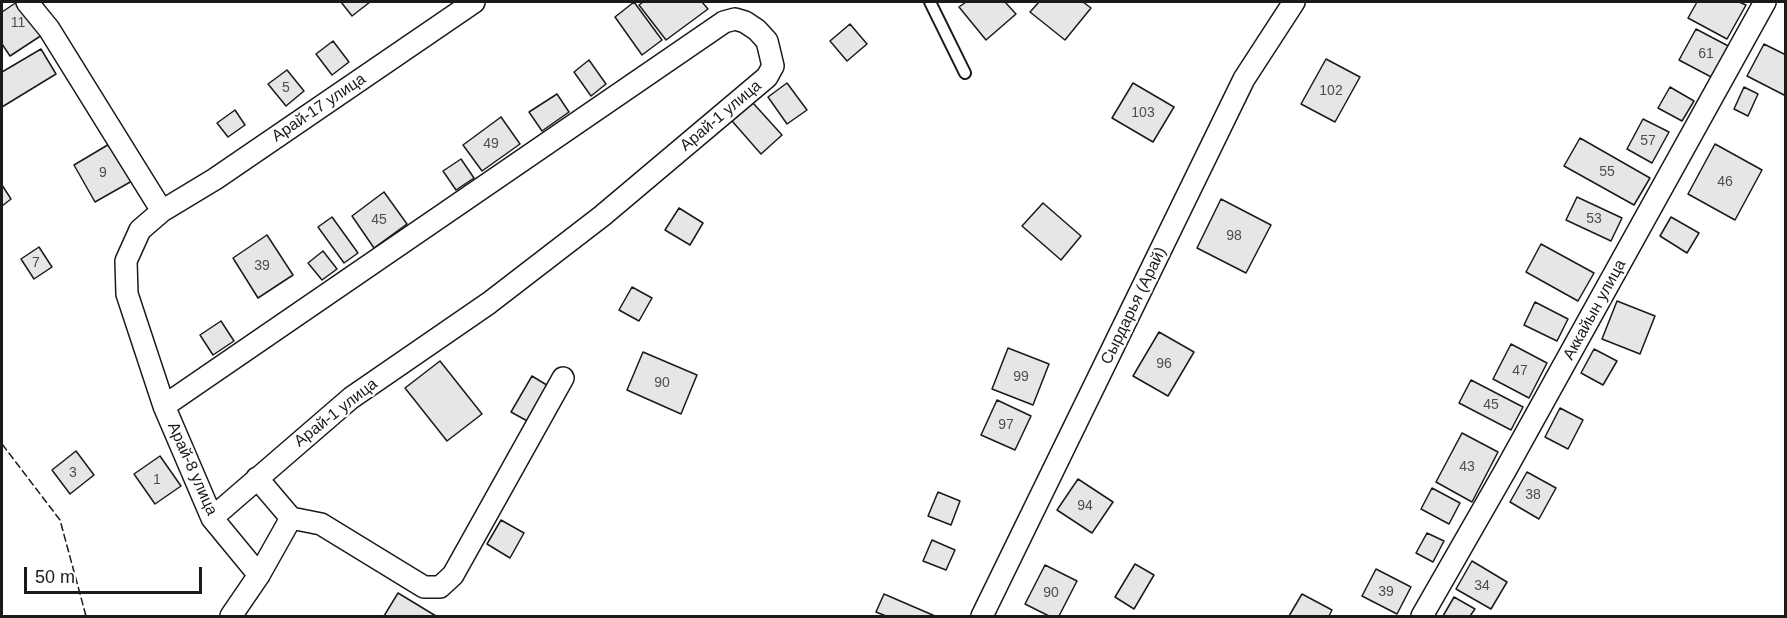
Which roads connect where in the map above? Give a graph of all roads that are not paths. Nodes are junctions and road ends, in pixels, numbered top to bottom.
1 (27, 2) edge
2 (474, 2) edge
3 (930, 2) edge
4 (1294, 2) edge
5 (1765, 2) edge
6 (965, 73) dead end
7 (162, 211) junction
8 (563, 378) dead end
9 (164, 406) junction
10 (257, 478) junction
11 (212, 518) junction
12 (291, 518) junction
13 (259, 575) junction
14 (231, 616) edge
15 (982, 616) edge
16 (1422, 616) edge

1 - 7 street
2 - 7 street, Арай-17 улица
3 - 6 lane
4 - 15 street, Сырдарья (Арай)
5 - 16 street, Аккайын улица
7 - 9 street, Арай-8 улица
8 - 12 street
9 - 10 street, Арай-1 улица
9 - 11 street, Арай-8 улица
10 - 11 street, Арай-1 улица
10 - 12 street
11 - 13 street, Арай-8 улица
12 - 13 street
13 - 14 street

